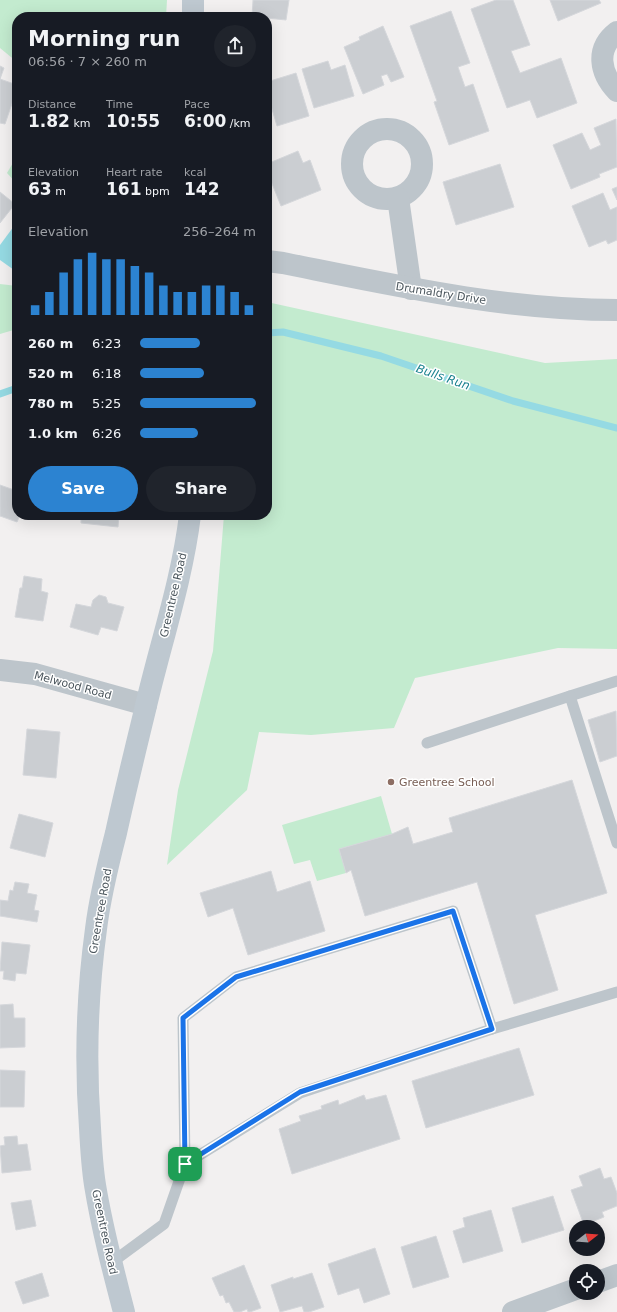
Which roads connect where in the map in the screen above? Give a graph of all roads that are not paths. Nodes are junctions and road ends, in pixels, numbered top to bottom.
1 (193, 0) edge
2 (193, 12) edge
3 (617, 32) edge
4 (617, 91) edge
5 (398, 198) dead end
6 (272, 262) edge
7 (411, 289) junction
8 (617, 310) edge
9 (189, 520) edge
10 (0, 670) edge
11 (617, 680) edge
12 (570, 696) junction
13 (146, 705) junction
14 (426, 743) dead end
15 (617, 843) edge
16 (617, 992) edge
17 (492, 1029) junction
18 (185, 1164) junction
19 (111, 1264) junction
20 (617, 1275) edge
21 (605, 1279) edge
22 (569, 1292) edge
23 (124, 1312) edge
24 (513, 1312) edge

1 - 2 street
3 - 4 street
5 - 7 street
6 - 7 street, Drumaldry Drive
7 - 8 street, Drumaldry Drive
9 - 13 street, Greentree Road
10 - 13 street, Melwood Road
11 - 12 lane
12 - 14 lane
12 - 15 lane
13 - 19 street, Greentree Road
16 - 17 lane
17 - 18 lane
17 - 18 lane
18 - 19 lane
19 - 23 street, Greentree Road
20 - 21 street
22 - 24 street

